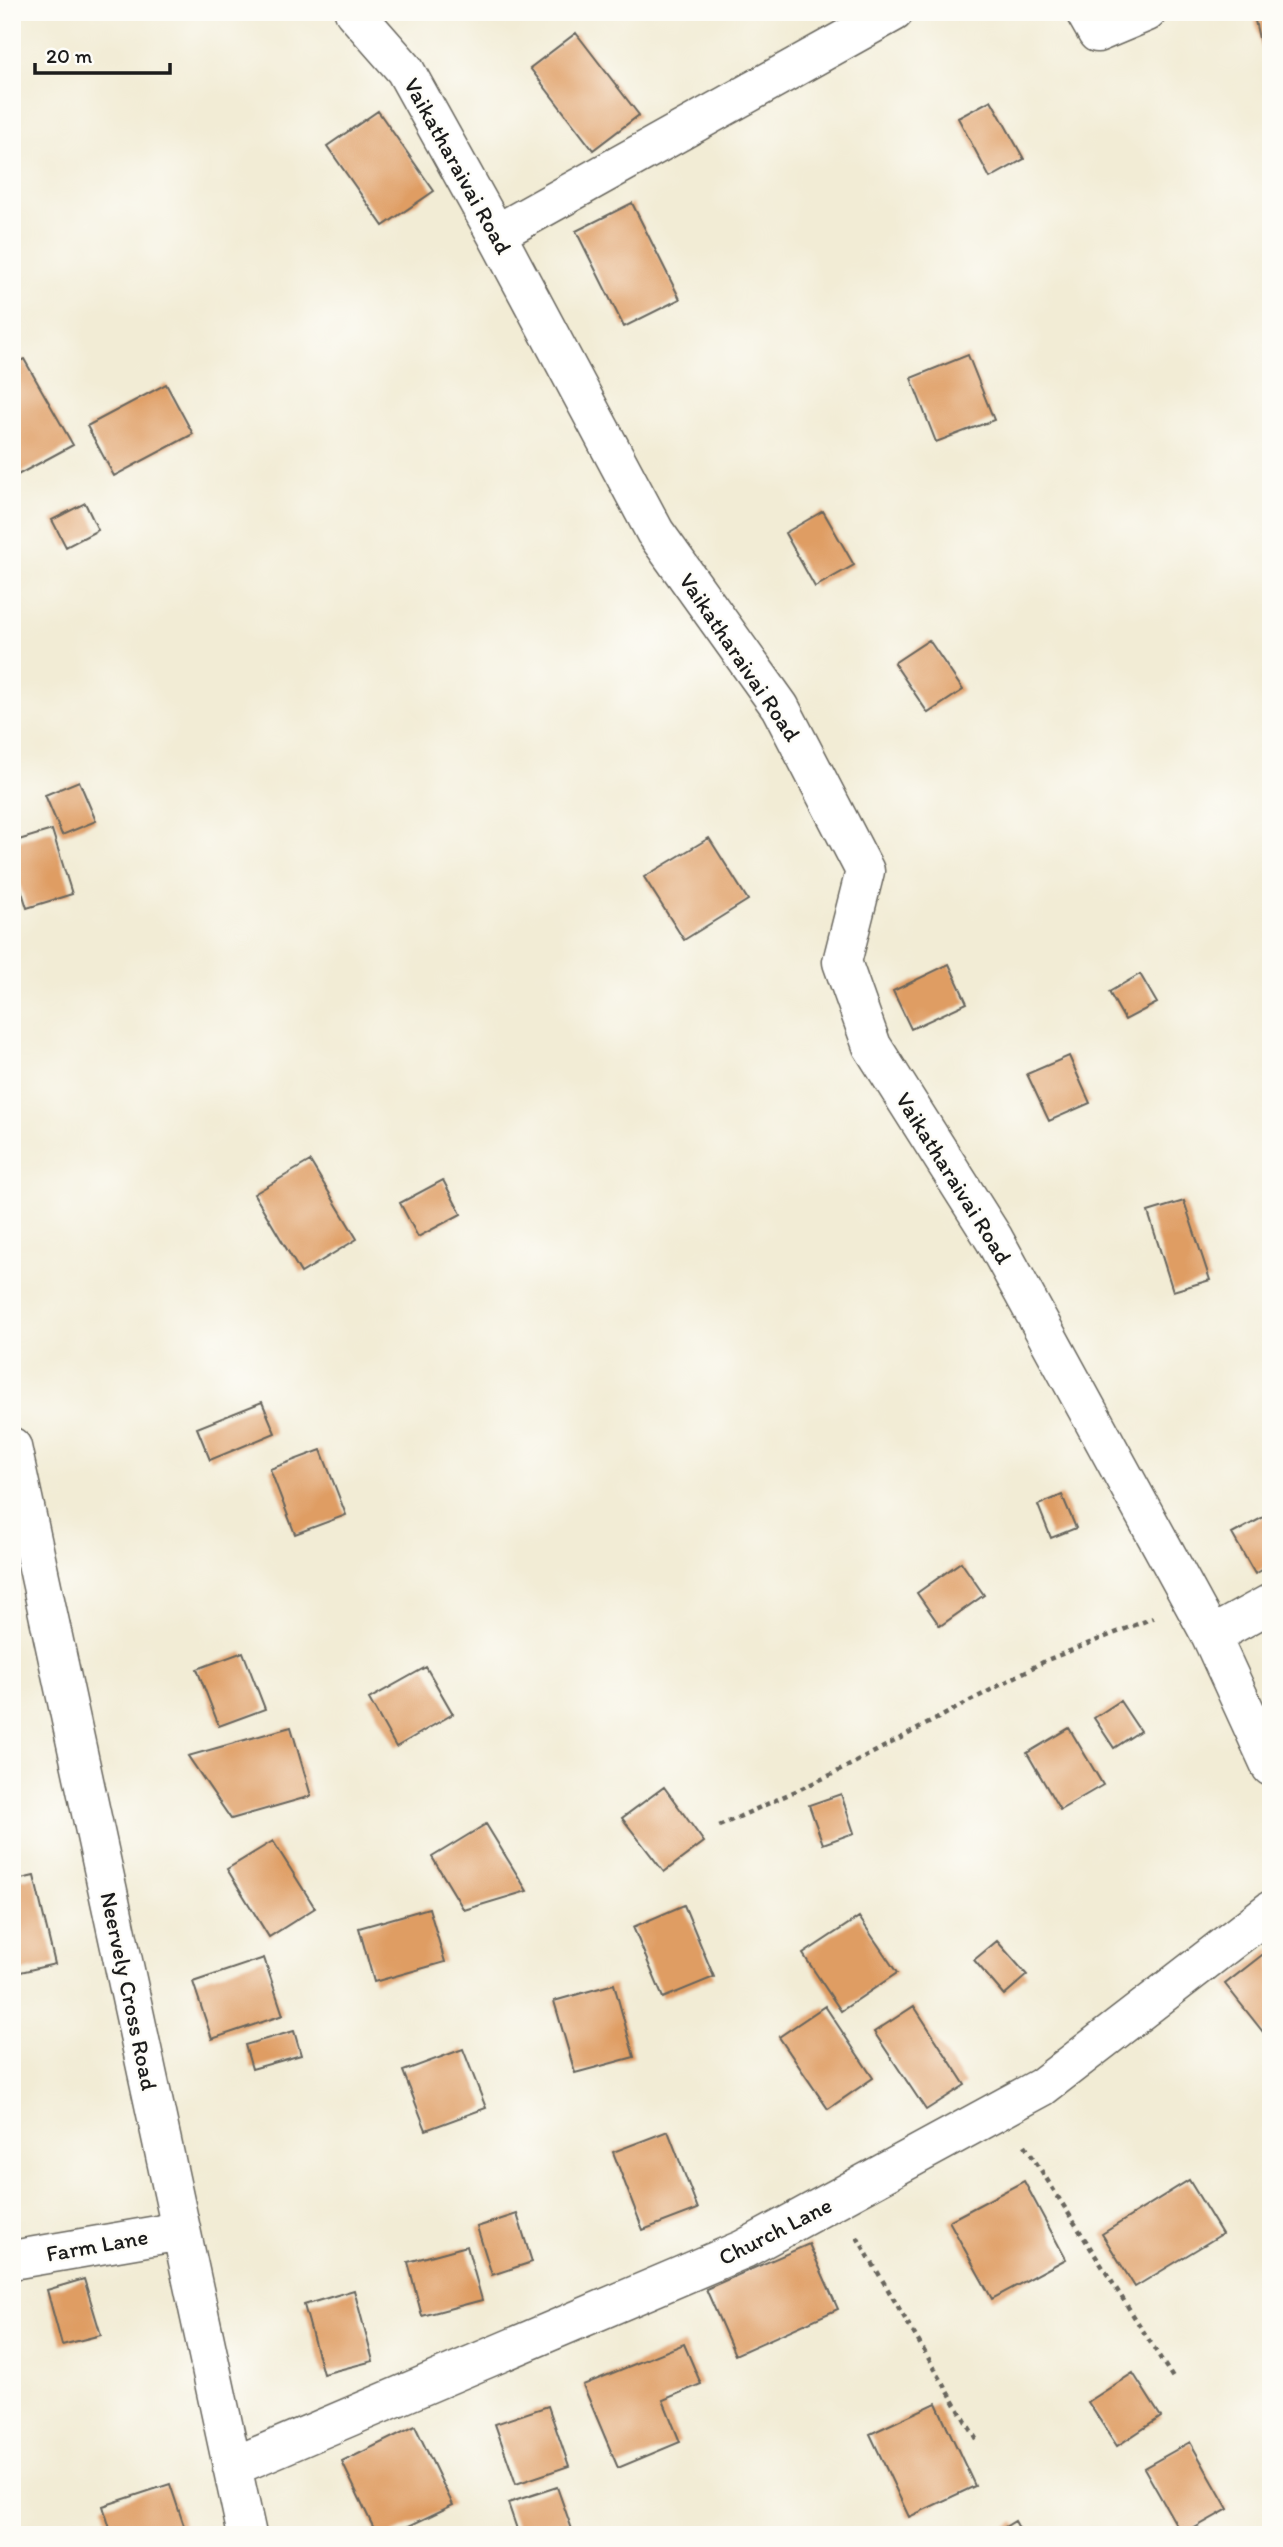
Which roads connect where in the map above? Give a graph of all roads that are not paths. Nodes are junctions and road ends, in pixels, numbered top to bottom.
1 (355, 12) edge
2 (894, 12) edge
3 (1086, 12) edge
4 (1147, 12) edge
5 (496, 234) junction
6 (12, 1447) edge
7 (1271, 1603) edge
8 (1211, 1636) junction
9 (1271, 1767) edge
10 (1271, 1910) edge
11 (181, 2231) junction
12 (12, 2260) edge
13 (232, 2467) junction
14 (247, 2535) edge

1 - 5 street, Vaikatharaivai Road
2 - 5 street
3 - 4 street
5 - 8 street, Vaikatharaivai Road
6 - 11 street, Neervely Cross Road
7 - 8 street
8 - 9 street, Vaikatharaivai Road
10 - 13 street, Church Lane
11 - 12 street, Farm Lane
11 - 13 street, Neervely Cross Road
13 - 14 street, Neervely Cross Road

